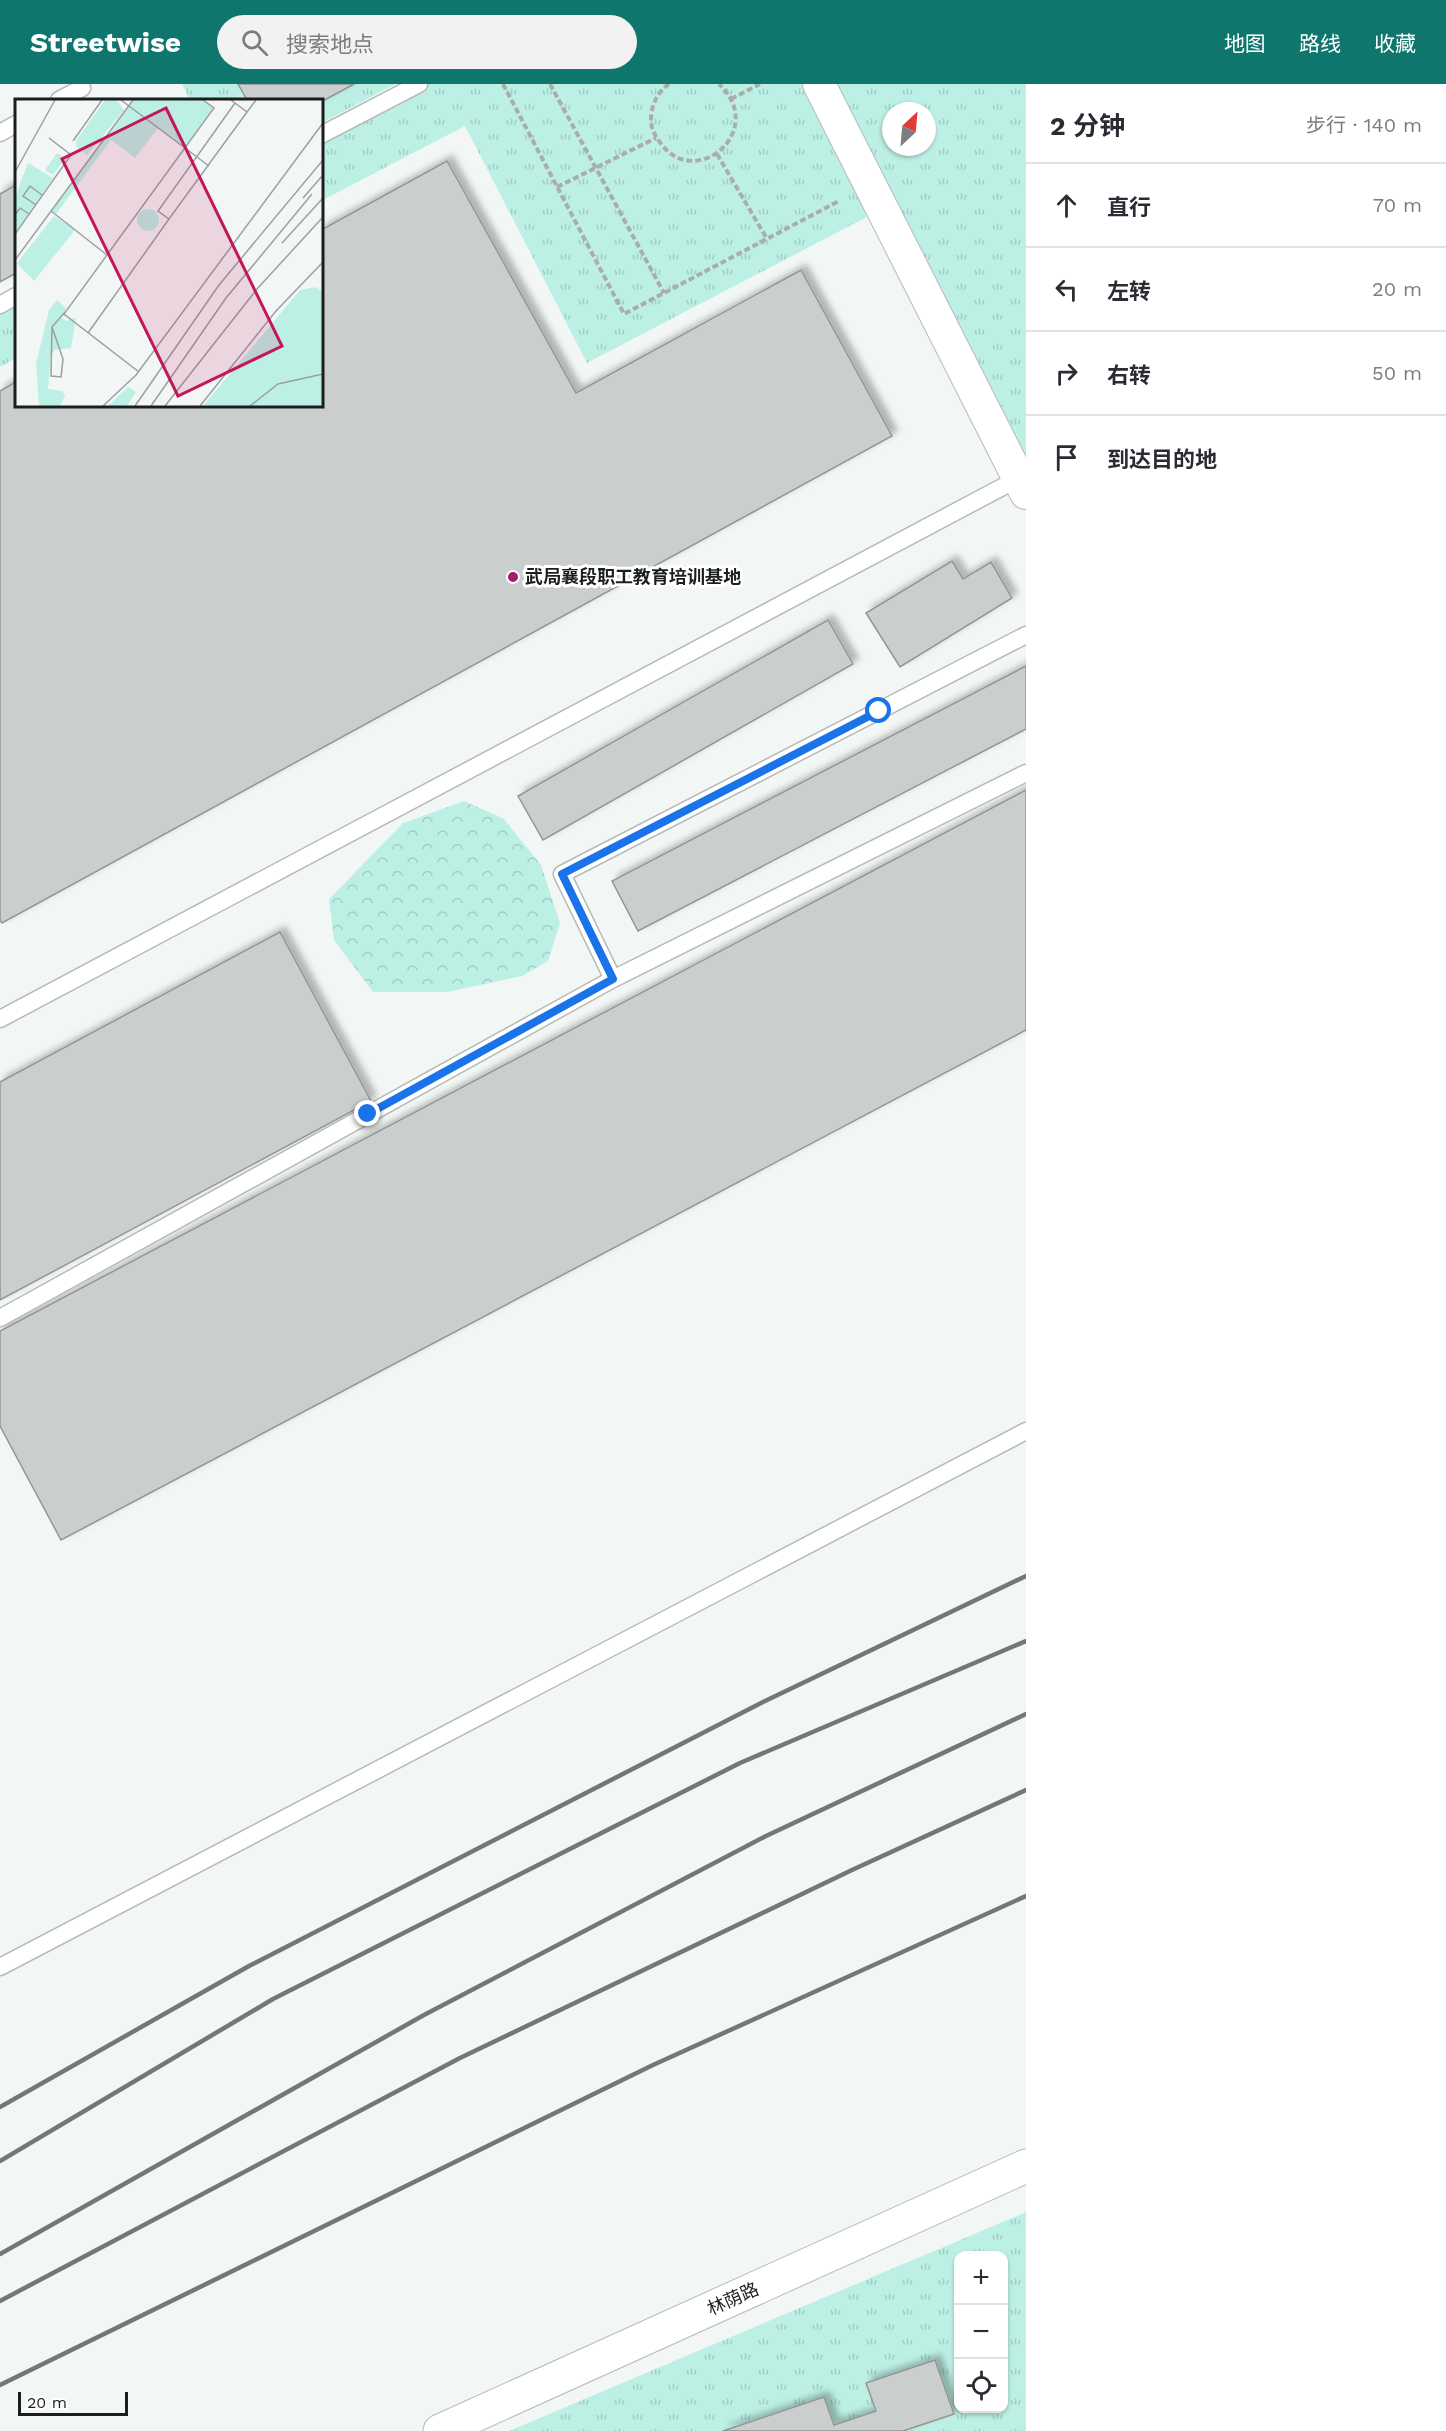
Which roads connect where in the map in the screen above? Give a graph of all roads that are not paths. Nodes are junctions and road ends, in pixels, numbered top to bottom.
1 (80, 84) edge
2 (418, 84) edge
3 (819, 84) edge
4 (61, 99) edge
5 (15, 125) edge
6 (0, 133) edge
7 (322, 134) edge
8 (15, 296) edge
9 (0, 304) edge
10 (1023, 482) edge
11 (1026, 635) edge
12 (1026, 773) edge
13 (613, 979) junction
14 (0, 1019) edge
15 (0, 1318) edge
16 (1026, 1431) edge
17 (0, 1967) edge
18 (1026, 2166) edge
19 (441, 2431) edge

1 - 4 lane
2 - 7 lane
3 - 10 street
5 - 6 lane
8 - 9 lane
10 - 14 lane
11 - 13 lane
12 - 13 lane
13 - 15 lane
16 - 17 lane
18 - 19 street, 林荫路

